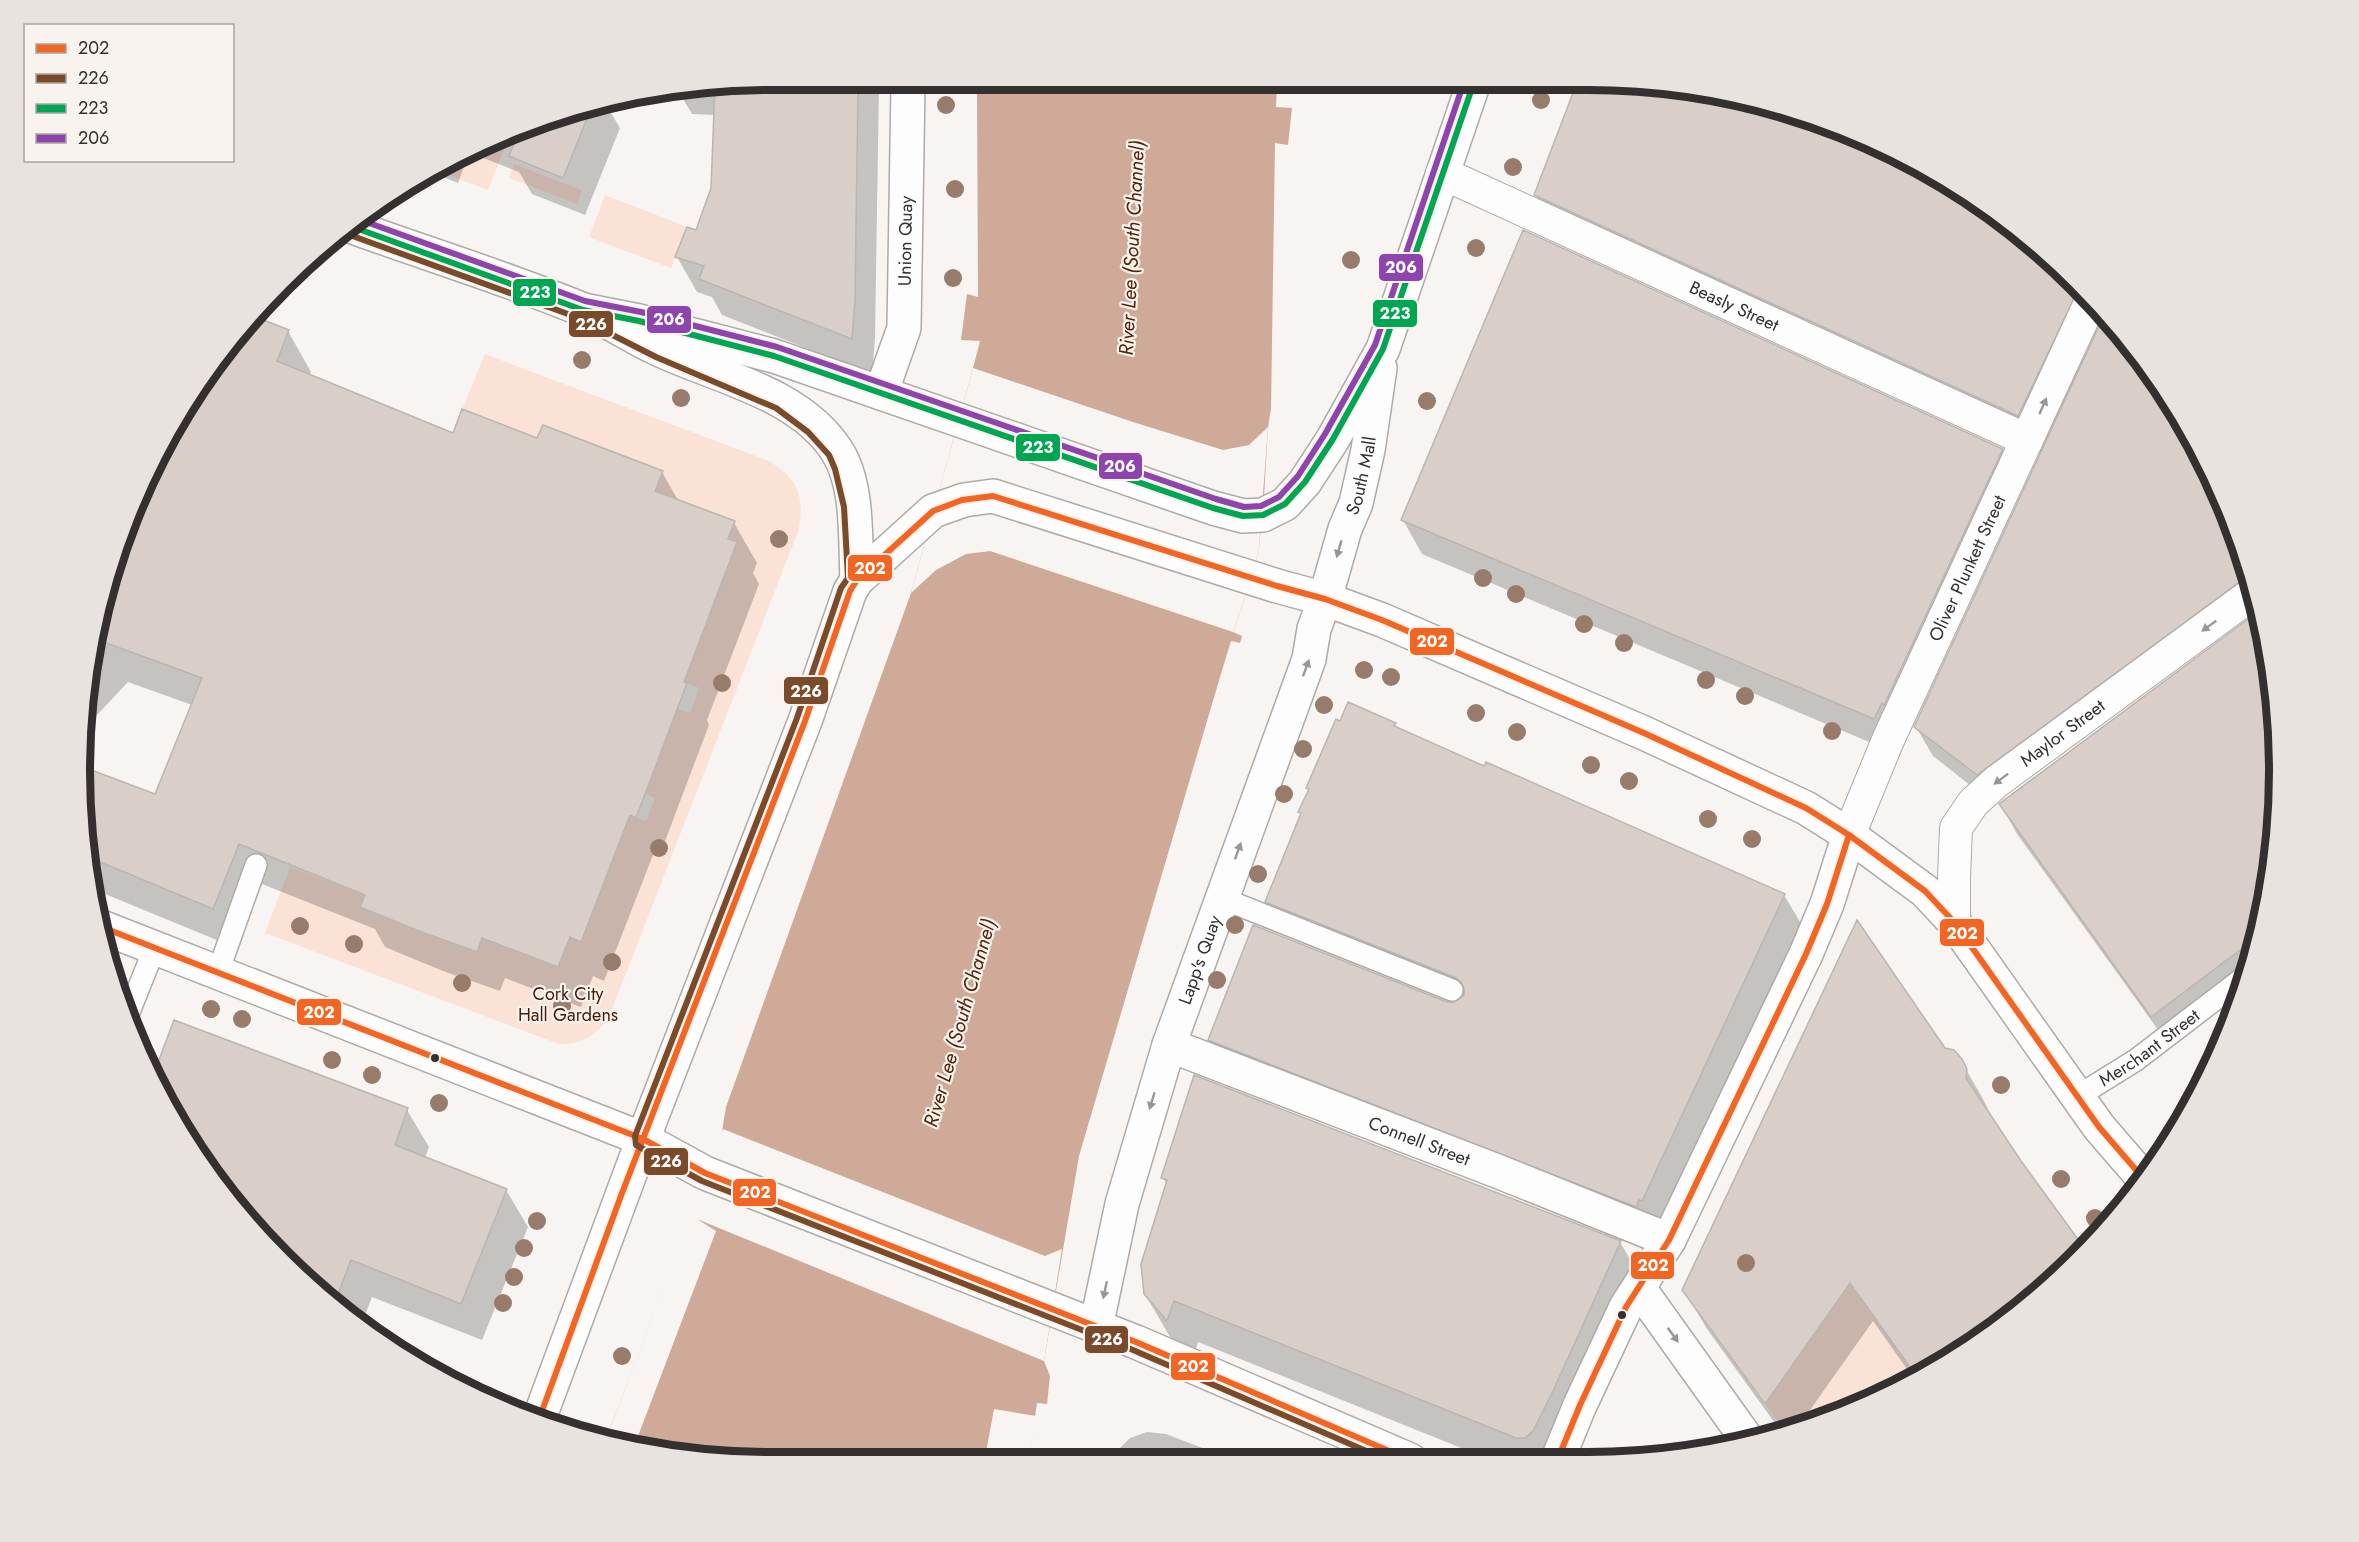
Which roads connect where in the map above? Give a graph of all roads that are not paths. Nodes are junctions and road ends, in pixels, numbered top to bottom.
1 (908, 90) edge
2 (1472, 90) edge
3 (1442, 172) junction
4 (359, 229) edge
5 (2088, 309) edge
6 (583, 310) junction
7 (1383, 349) junction
8 (881, 393) junction
9 (2027, 440) junction
10 (857, 580) junction
11 (2247, 598) edge
12 (1325, 599) junction
13 (1849, 835) junction
14 (256, 865) dead end
15 (1221, 898) junction
16 (1954, 922) junction
17 (109, 930) edge
18 (155, 947) junction
19 (218, 972) junction
20 (2235, 984) edge
21 (1452, 990) dead end
22 (132, 1005) edge
23 (1169, 1045) junction
24 (2078, 1096) junction
25 (643, 1139) junction
26 (2138, 1172) edge
27 (1669, 1240) junction
28 (1639, 1288) junction
29 (1096, 1327) junction
30 (542, 1412) edge
31 (1743, 1434) edge
32 (1392, 1452) edge
33 (1561, 1452) edge

1 - 8 main road, Union Quay
2 - 3 main road, South Mall
3 - 7 main road, South Mall
3 - 9 street, Beasly Street
4 - 6 main road
9 -> 5 street, Oliver Plunkett Street
6 - 8 main road
6 - 10 main road
7 - 8 main road, South Mall
7 -> 12 main road, South Mall
9 - 13 street, Oliver Plunkett Street
10 - 12 main road
10 - 25 main road
11 -> 16 street, Maylor Street
12 - 13 main road
15 -> 12 main road, Lapp's Quay
13 - 16 main road
13 - 27 main road
14 - 19 lane
15 - 21 lane
15 - 23 main road, Lapp's Quay
16 - 24 main road
17 - 18 main road
18 - 19 main road
18 - 22 lane
19 - 25 main road
20 - 24 lane, Merchant Street
23 - 27 main road, Connell Street
23 -> 29 main road, Lapp's Quay
24 - 26 main road
25 - 29 main road
25 - 30 main road
27 - 28 main road
28 -> 31 main road
28 - 33 main road
29 - 32 main road

